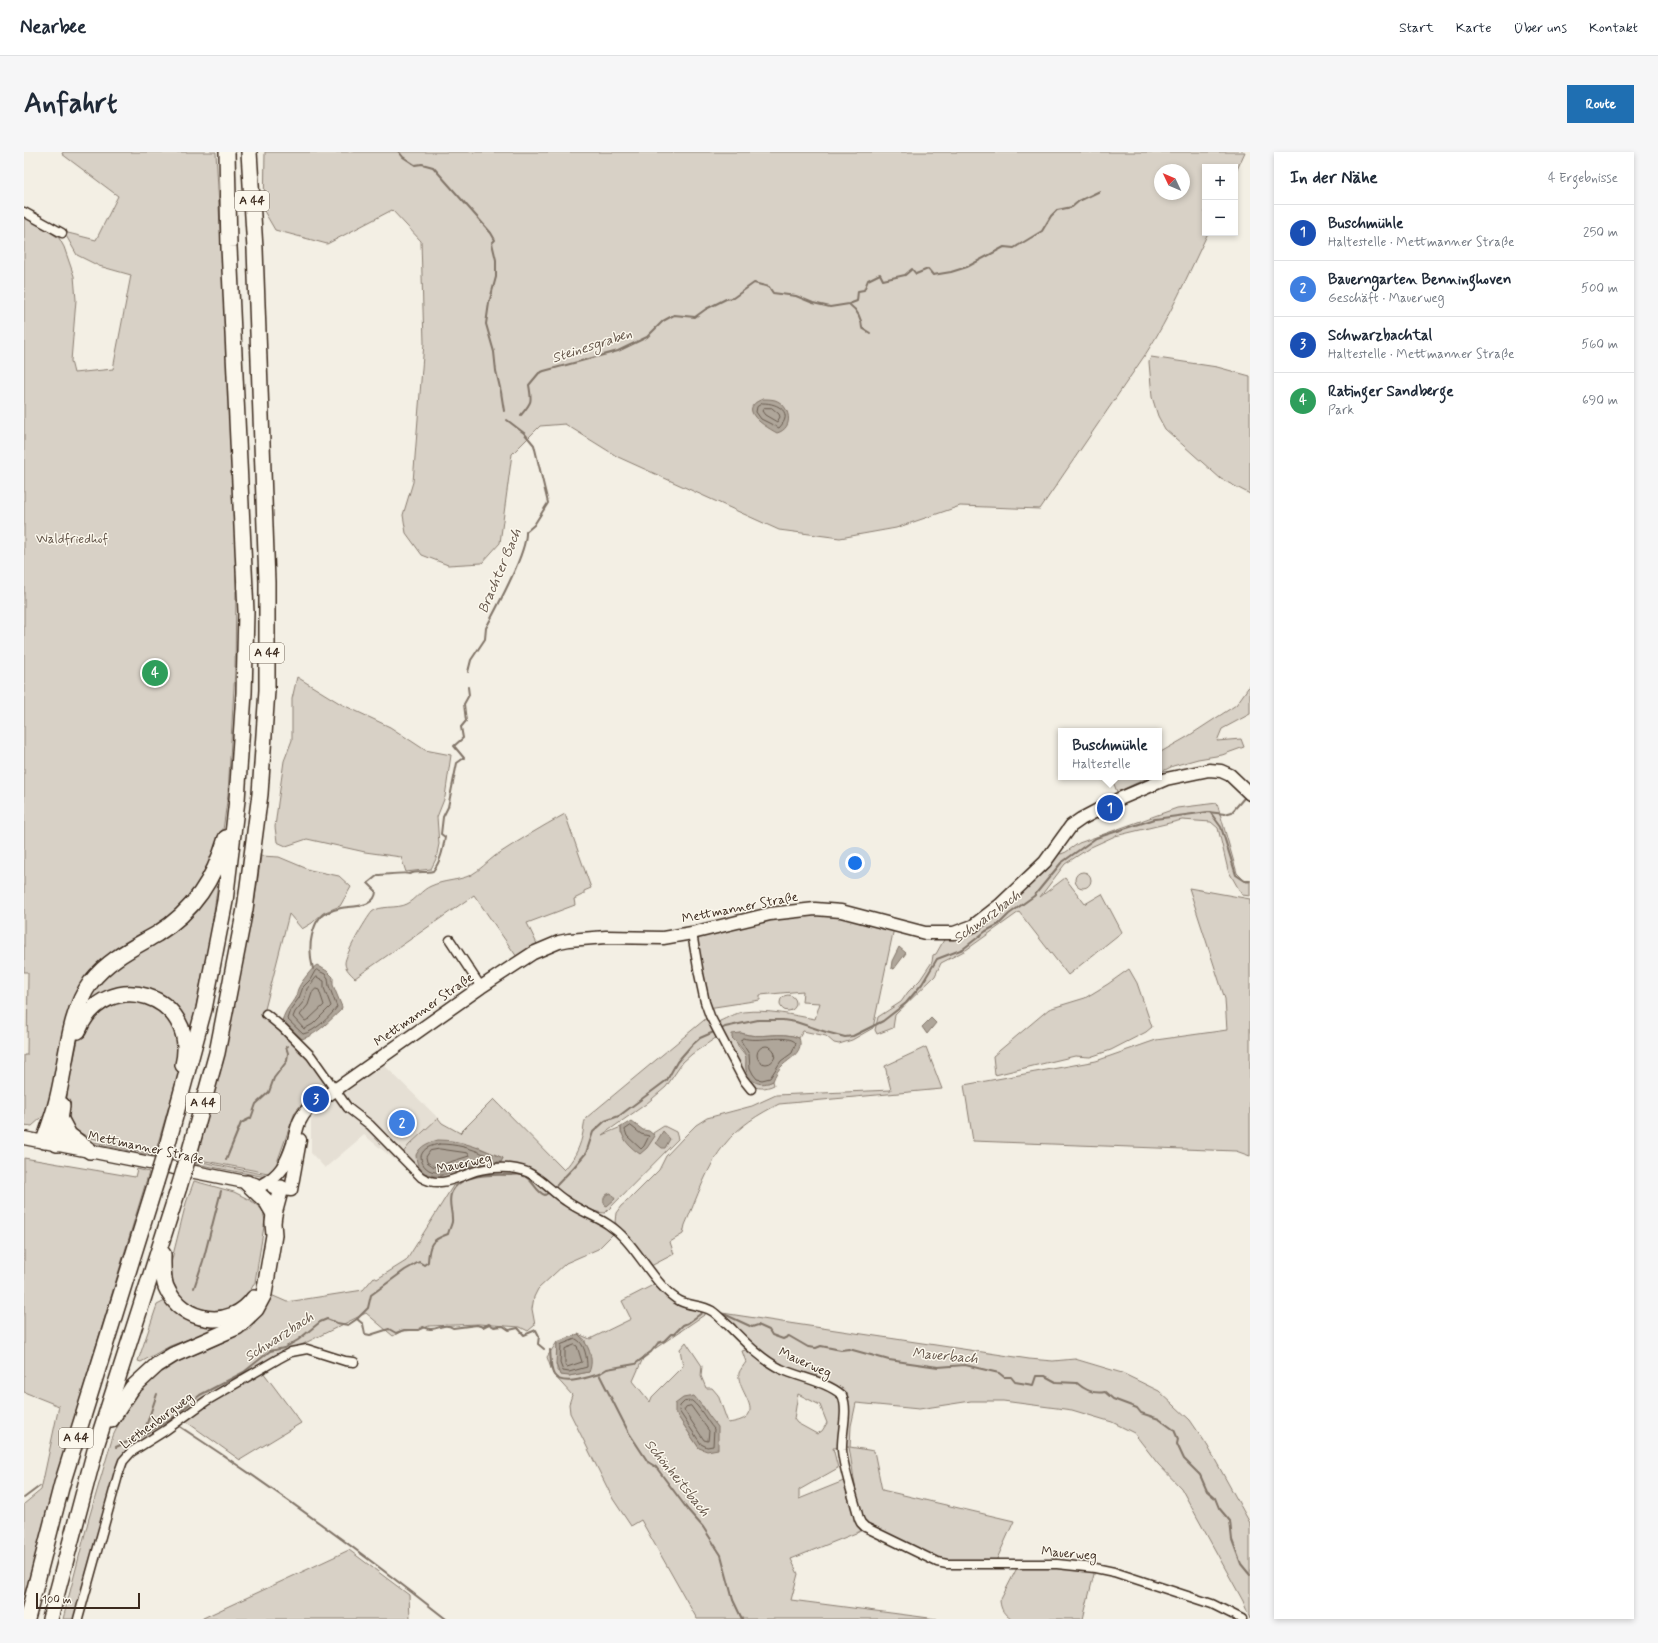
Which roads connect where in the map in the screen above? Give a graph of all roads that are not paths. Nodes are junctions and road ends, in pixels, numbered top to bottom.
1 (227, 152) edge
2 (249, 152) edge
3 (24, 212) edge
4 (62, 233) dead end
5 (1250, 794) edge
6 (237, 800) junction
7 (692, 933) junction
8 (450, 940) dead end
9 (481, 987) junction
10 (266, 1014) dead end
11 (751, 1089) dead end
12 (334, 1091) junction
13 (316, 1104) junction
14 (61, 1120) junction
15 (174, 1124) junction
16 (24, 1138) edge
17 (50, 1143) junction
18 (293, 1144) junction
19 (90, 1151) junction
20 (254, 1184) junction
21 (286, 1189) junction
22 (274, 1214) junction
23 (165, 1229) junction
24 (274, 1235) junction
25 (264, 1285) junction
26 (354, 1362) dead end
27 (97, 1443) junction
28 (27, 1619) edge
29 (50, 1619) edge
30 (78, 1619) edge
31 (1242, 1619) edge

1 - 6 highway, A 44
2 - 23 highway, A 44, bridge
3 - 4 street
5 - 7 main road, Mettmanner Straße
6 - 15 highway, A 44
6 - 17 highway
7 - 9 main road, Mettmanner Straße
7 - 11 street
8 - 9 street
9 - 12 main road, Mettmanner Straße
10 - 12 street
12 - 13 main road, Mettmanner Straße
12 - 31 street, Mauerweg
13 - 18 main road, Mettmanner Straße
13 - 21 main road, Mettmanner Straße
14 - 15 highway
14 - 17 highway
14 - 19 highway
15 - 28 highway, A 44, bridge
16 - 17 main road, Mettmanner Straße
17 - 19 main road, Mettmanner Straße
18 - 20 main road, Mettmanner Straße
18 - 21 main road
19 - 20 main road, Mettmanner Straße
20 - 21 main road, Mettmanner Straße
20 - 22 highway
21 - 22 highway
21 - 24 highway
22 - 24 highway
23 - 25 highway
23 - 27 highway, A 44
24 - 25 highway
25 - 27 highway
26 - 30 street, Liethenburgweg
27 - 29 highway, A 44

